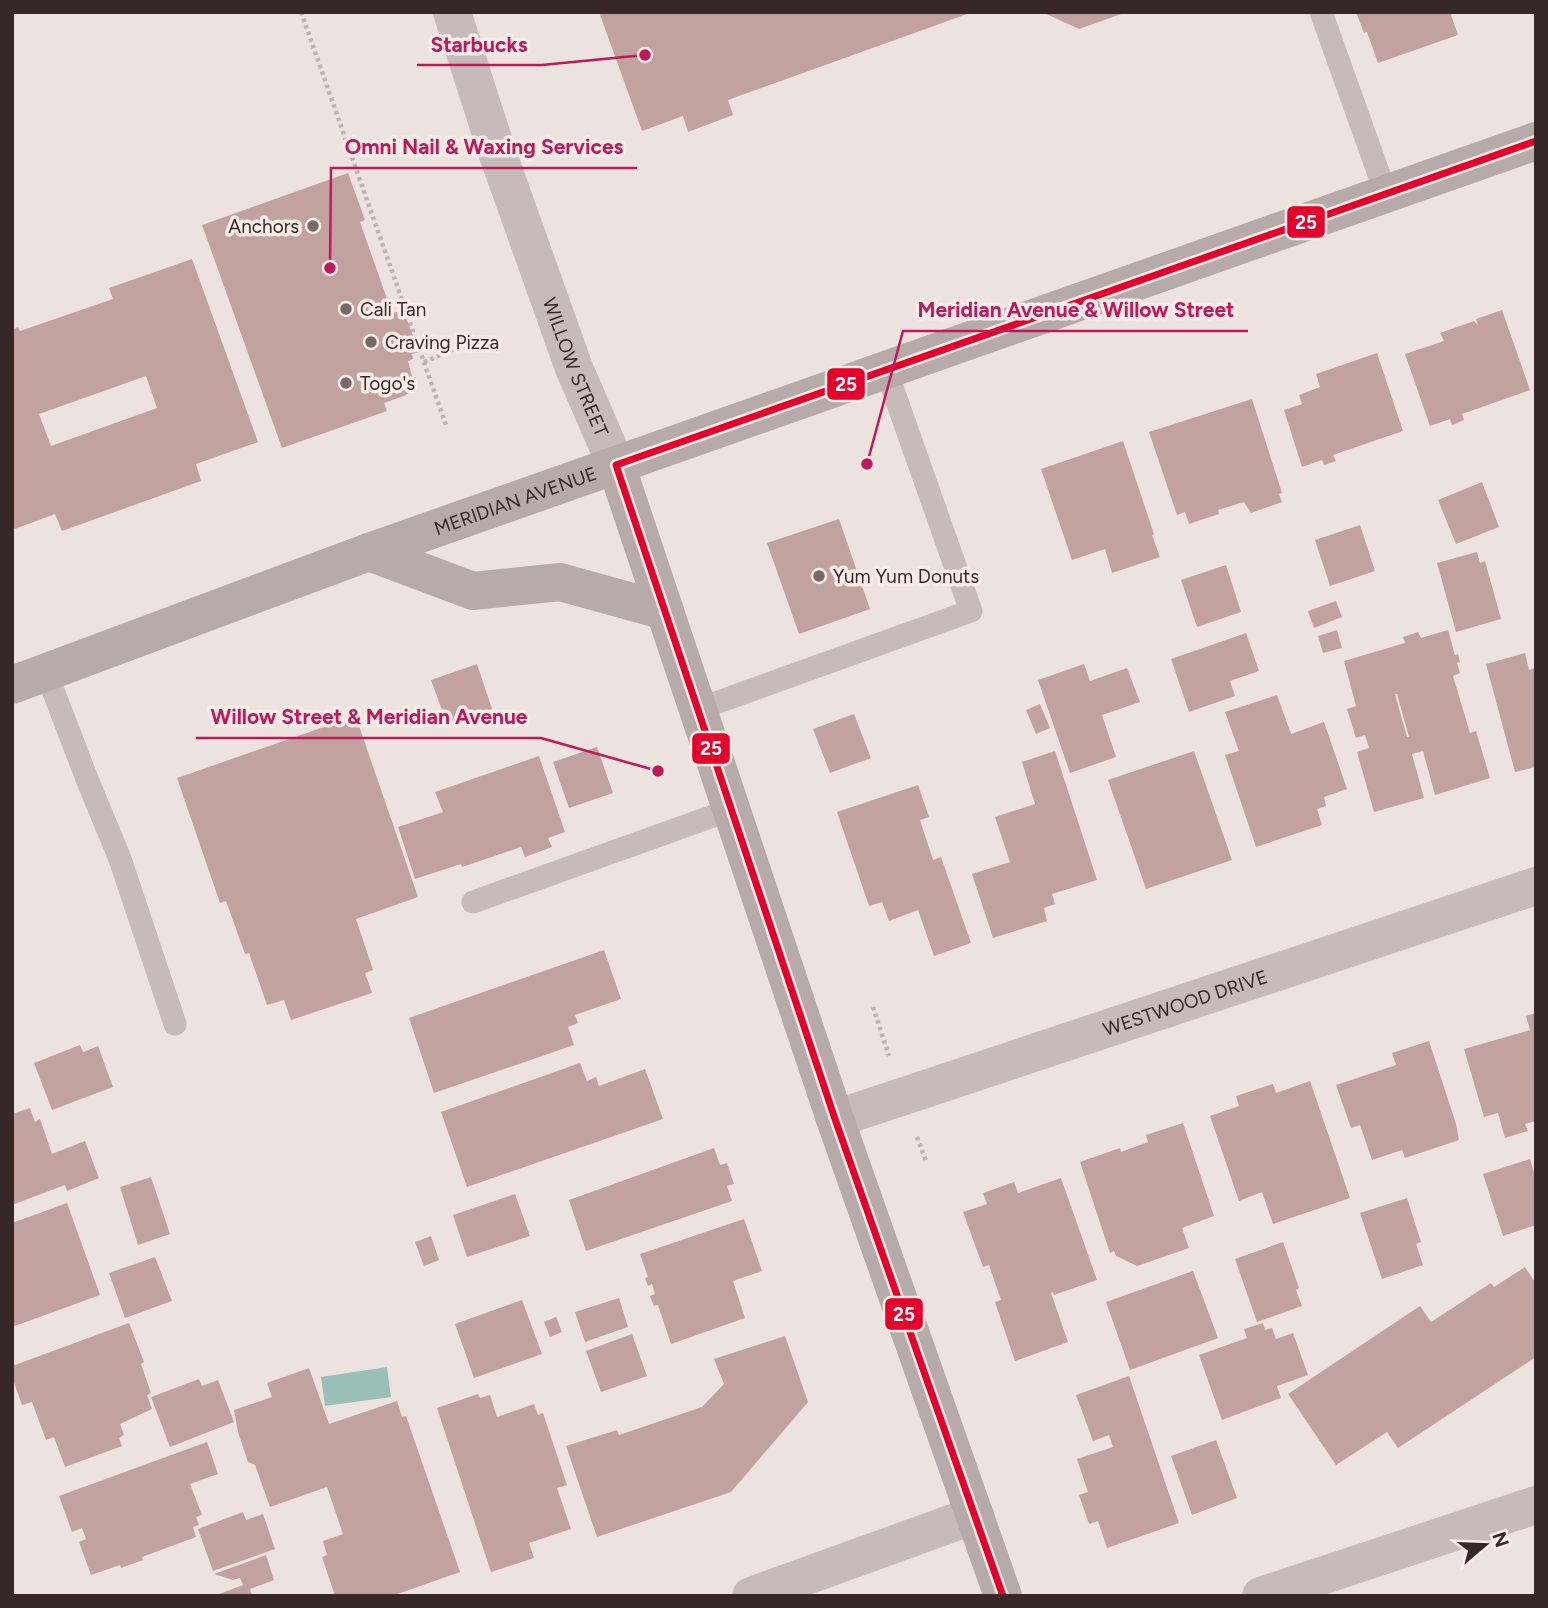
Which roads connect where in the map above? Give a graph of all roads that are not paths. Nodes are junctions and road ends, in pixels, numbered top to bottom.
1 (452, 12) edge
2 (1321, 12) edge
3 (1536, 141) edge
4 (1386, 194) junction
5 (886, 370) junction
6 (616, 465) junction
7 (369, 552) junction
8 (665, 611) junction
9 (29, 678) edge
10 (699, 709) junction
11 (730, 810) junction
12 (1536, 886) edge
13 (473, 902) dead end
14 (174, 1024) dead end
15 (835, 1119) junction
16 (1536, 1505) edge
17 (975, 1515) junction
18 (751, 1596) edge
19 (1003, 1596) edge
20 (1261, 1596) edge

1 - 6 street, WILLOW STREET
2 - 4 lane
3 - 4 main road, MERIDIAN AVENUE
4 - 5 main road, MERIDIAN AVENUE
5 - 6 main road, MERIDIAN AVENUE
5 - 10 lane
6 - 7 main road, MERIDIAN AVENUE
6 - 8 main road, WILLOW STREET
7 - 8 main road
7 - 9 main road, MERIDIAN AVENUE
8 - 10 main road, WILLOW STREET
9 - 14 lane
10 - 11 main road, WILLOW STREET
11 - 13 lane
11 - 15 main road, WILLOW STREET
12 - 15 street, WESTWOOD DRIVE
15 - 17 main road, WILLOW STREET
16 - 20 street
17 - 18 street
17 - 19 main road, WILLOW STREET

